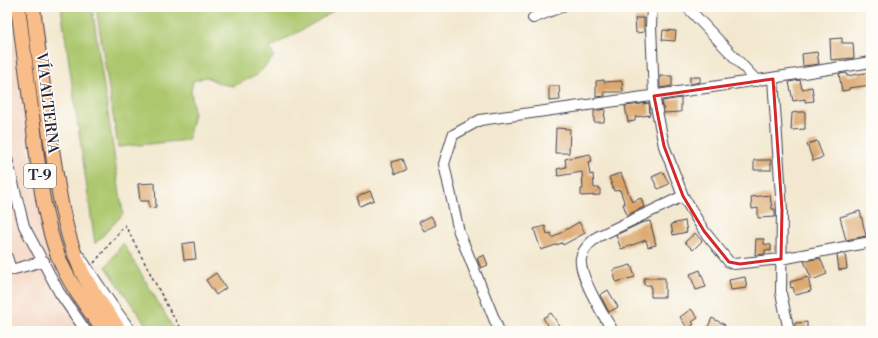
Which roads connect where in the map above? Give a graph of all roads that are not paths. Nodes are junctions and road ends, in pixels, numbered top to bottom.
1 (18, 7) edge
2 (33, 7) edge
3 (561, 7) edge
4 (652, 7) edge
5 (687, 7) edge
6 (533, 18) dead end
7 (871, 62) edge
8 (773, 79) junction
9 (757, 82) junction
10 (654, 96) junction
11 (7, 159) edge
12 (11, 191) edge
13 (683, 196) junction
14 (71, 242) junction
15 (871, 242) edge
16 (7, 257) edge
17 (781, 259) junction
18 (44, 261) junction
19 (9, 271) edge
20 (86, 331) edge
21 (104, 331) edge
22 (120, 331) edge
23 (131, 331) edge
24 (499, 331) edge
25 (613, 331) edge
26 (789, 331) edge

1 - 21 highway, VÍA ALTERNA / T-9
2 - 14 highway, VÍA ALTERNA / T-9
3 - 6 street
4 - 10 street
5 - 9 street
7 - 8 street
8 - 9 street
8 - 17 street
9 - 10 street
10 - 13 street
10 - 24 street
11 - 12 street
12 - 18 street
13 - 17 street
13 - 25 street
14 - 22 highway, VÍA ALTERNA / T-9
14 - 23 street
15 - 17 street
16 - 19 street
17 - 26 street
18 - 19 street
18 - 20 street

